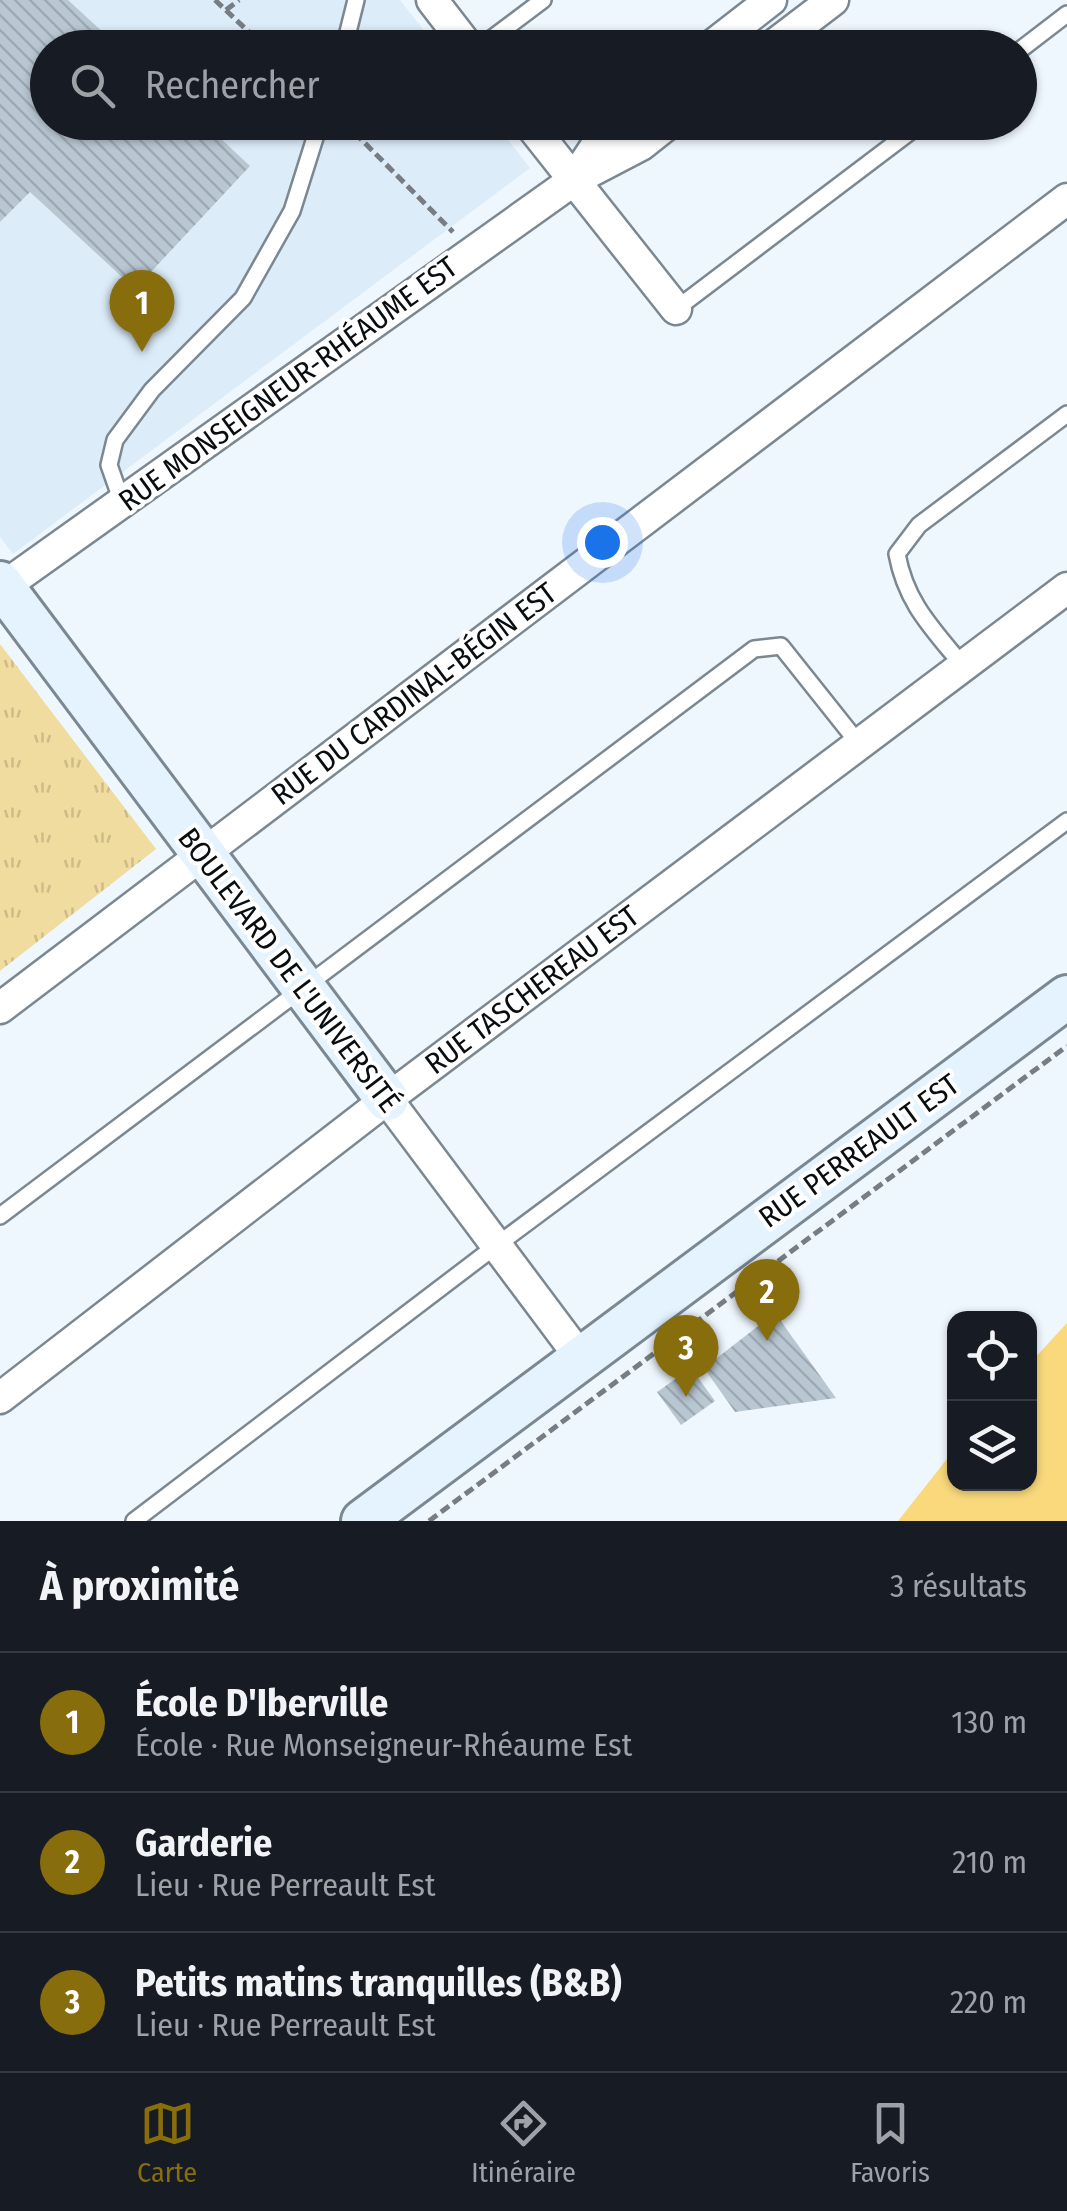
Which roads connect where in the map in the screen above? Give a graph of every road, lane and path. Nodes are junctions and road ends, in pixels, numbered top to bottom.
1 (215, 0) edge
2 (239, 0) edge
3 (356, 0) edge
4 (432, 0) edge
5 (543, 0) edge
6 (771, 0) edge
7 (833, 0) edge
8 (226, 10) junction
9 (1067, 14) edge
10 (247, 30) edge
11 (348, 30) edge
12 (455, 30) edge
13 (502, 30) edge
14 (732, 30) edge
15 (794, 30) edge
16 (1037, 37) edge
17 (314, 140) edge
18 (362, 140) edge
19 (542, 140) edge
20 (600, 140) edge
21 (647, 140) edge
22 (900, 140) edge
23 (574, 180) junction
24 (1067, 200) edge
25 (472, 252) junction
26 (676, 310) joint
27 (1067, 414) edge
28 (122, 502) junction
29 (2, 585) edge
30 (1067, 588) edge
31 (963, 666) junction
32 (859, 744) junction
33 (1067, 821) edge
34 (202, 855) junction
35 (303, 988) junction
36 (1067, 997) edge
37 (0, 1008) edge
38 (1067, 1046) edge
39 (387, 1099) junction
40 (0, 1216) edge
41 (496, 1245) junction
42 (580, 1357) junction
43 (0, 1398) edge
44 (134, 1521) edge
45 (363, 1521) edge
46 (429, 1521) edge

1 - 8 path
2 - 8 path
3 - 11 lane
4 - 12 street
5 - 13 lane
6 - 14 street
7 - 15 street
8 - 10 path
9 - 16 lane
17 - 28 lane
18 - 25 path
19 - 23 street
20 - 23 street, RUE MONSEIGNEUR-RHÉAUME EST
21 - 23 street, RUE MONSEIGNEUR-RHÉAUME EST
22 - 26 lane
23 - 25 street, RUE MONSEIGNEUR-RHÉAUME EST
23 - 26 street
24 - 34 street, RUE DU CARDINAL-BÉGIN EST
25 - 28 street, RUE MONSEIGNEUR-RHÉAUME EST
27 - 31 lane
28 - 29 street, RUE MONSEIGNEUR-RHÉAUME EST
29 - 34 street, BOULEVARD DE L'UNIVERSITÉ
30 - 31 street, RUE TASCHEREAU EST
31 - 32 street, RUE TASCHEREAU EST
32 - 35 lane
32 - 39 street, RUE TASCHEREAU EST
33 - 41 lane
34 - 35 street, BOULEVARD DE L'UNIVERSITÉ
34 - 37 street, RUE DU CARDINAL-BÉGIN EST
35 - 39 street, BOULEVARD DE L'UNIVERSITÉ
35 - 40 lane
36 - 42 street, RUE PERREAULT EST
38 - 46 path
39 - 41 street, BOULEVARD DE L'UNIVERSITÉ
39 - 43 street, RUE TASCHEREAU EST
41 - 42 street, BOULEVARD DE L'UNIVERSITÉ
41 - 44 lane
42 - 45 street, RUE PERREAULT EST

